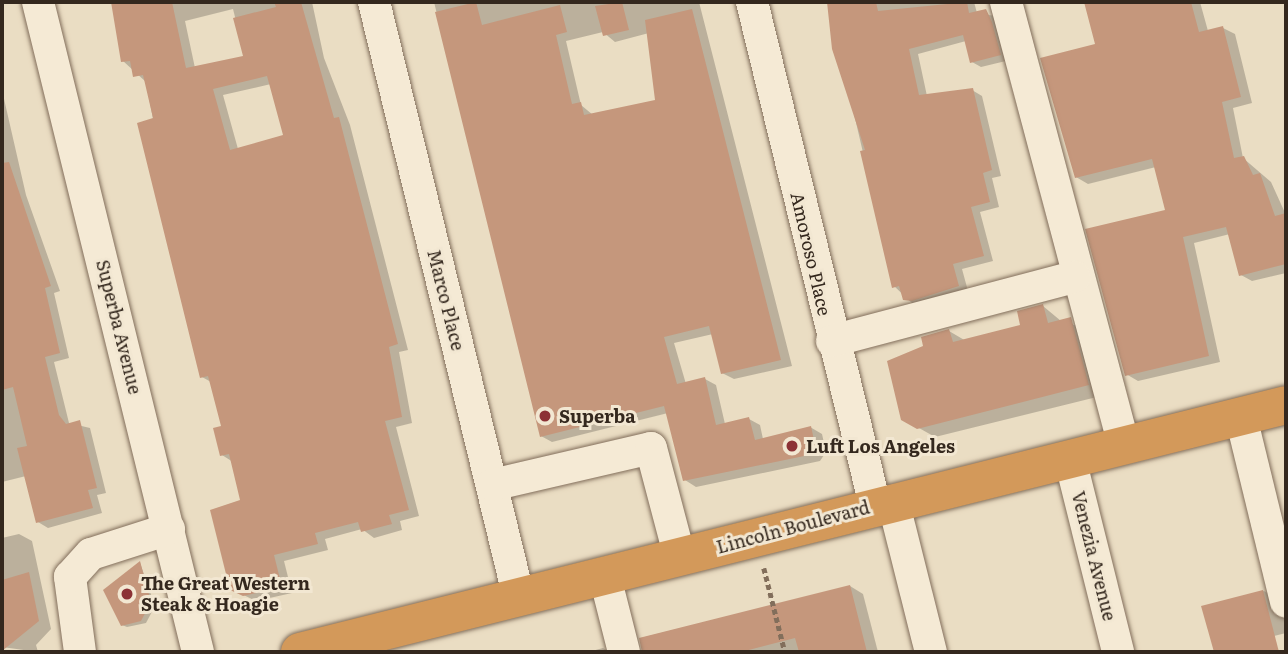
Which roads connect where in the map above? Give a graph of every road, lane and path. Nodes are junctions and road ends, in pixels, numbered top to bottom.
1 (38, 2) edge
2 (373, 2) edge
3 (752, 2) edge
4 (1006, 2) edge
5 (1075, 278) junction
6 (832, 341) junction
7 (1286, 405) edge
8 (1241, 416) junction
9 (1124, 445) junction
10 (1070, 459) junction
11 (492, 485) junction
12 (884, 503) junction
13 (169, 529) junction
14 (757, 536) junction
15 (680, 558) junction
16 (605, 577) junction
17 (519, 598) junction
18 (1286, 602) edge
19 (308, 651) edge
20 (80, 652) edge
21 (198, 652) edge
22 (624, 652) edge
23 (785, 652) edge
24 (931, 652) edge
25 (1118, 652) edge

1 - 13 street, Superba Avenue
2 - 11 street, Marco Place
3 - 6 street, Amoroso Place
4 - 5 street
5 - 6 street
5 - 9 street
6 - 12 street, Amoroso Place
7 - 8 highway, Lincoln Boulevard
8 - 9 highway, Lincoln Boulevard
8 - 18 street
9 - 10 highway, Lincoln Boulevard
10 - 12 highway, Lincoln Boulevard
10 - 25 street, Venezia Avenue
11 - 15 street
11 - 17 street, Marco Place
12 - 14 highway, Lincoln Boulevard
12 - 24 street, Amoroso Place
13 - 20 street
13 - 21 street, Superba Avenue
14 - 15 highway, Lincoln Boulevard
14 - 23 path
15 - 16 highway, Lincoln Boulevard
16 - 17 highway, Lincoln Boulevard
16 - 22 street
17 - 19 highway, Lincoln Boulevard

